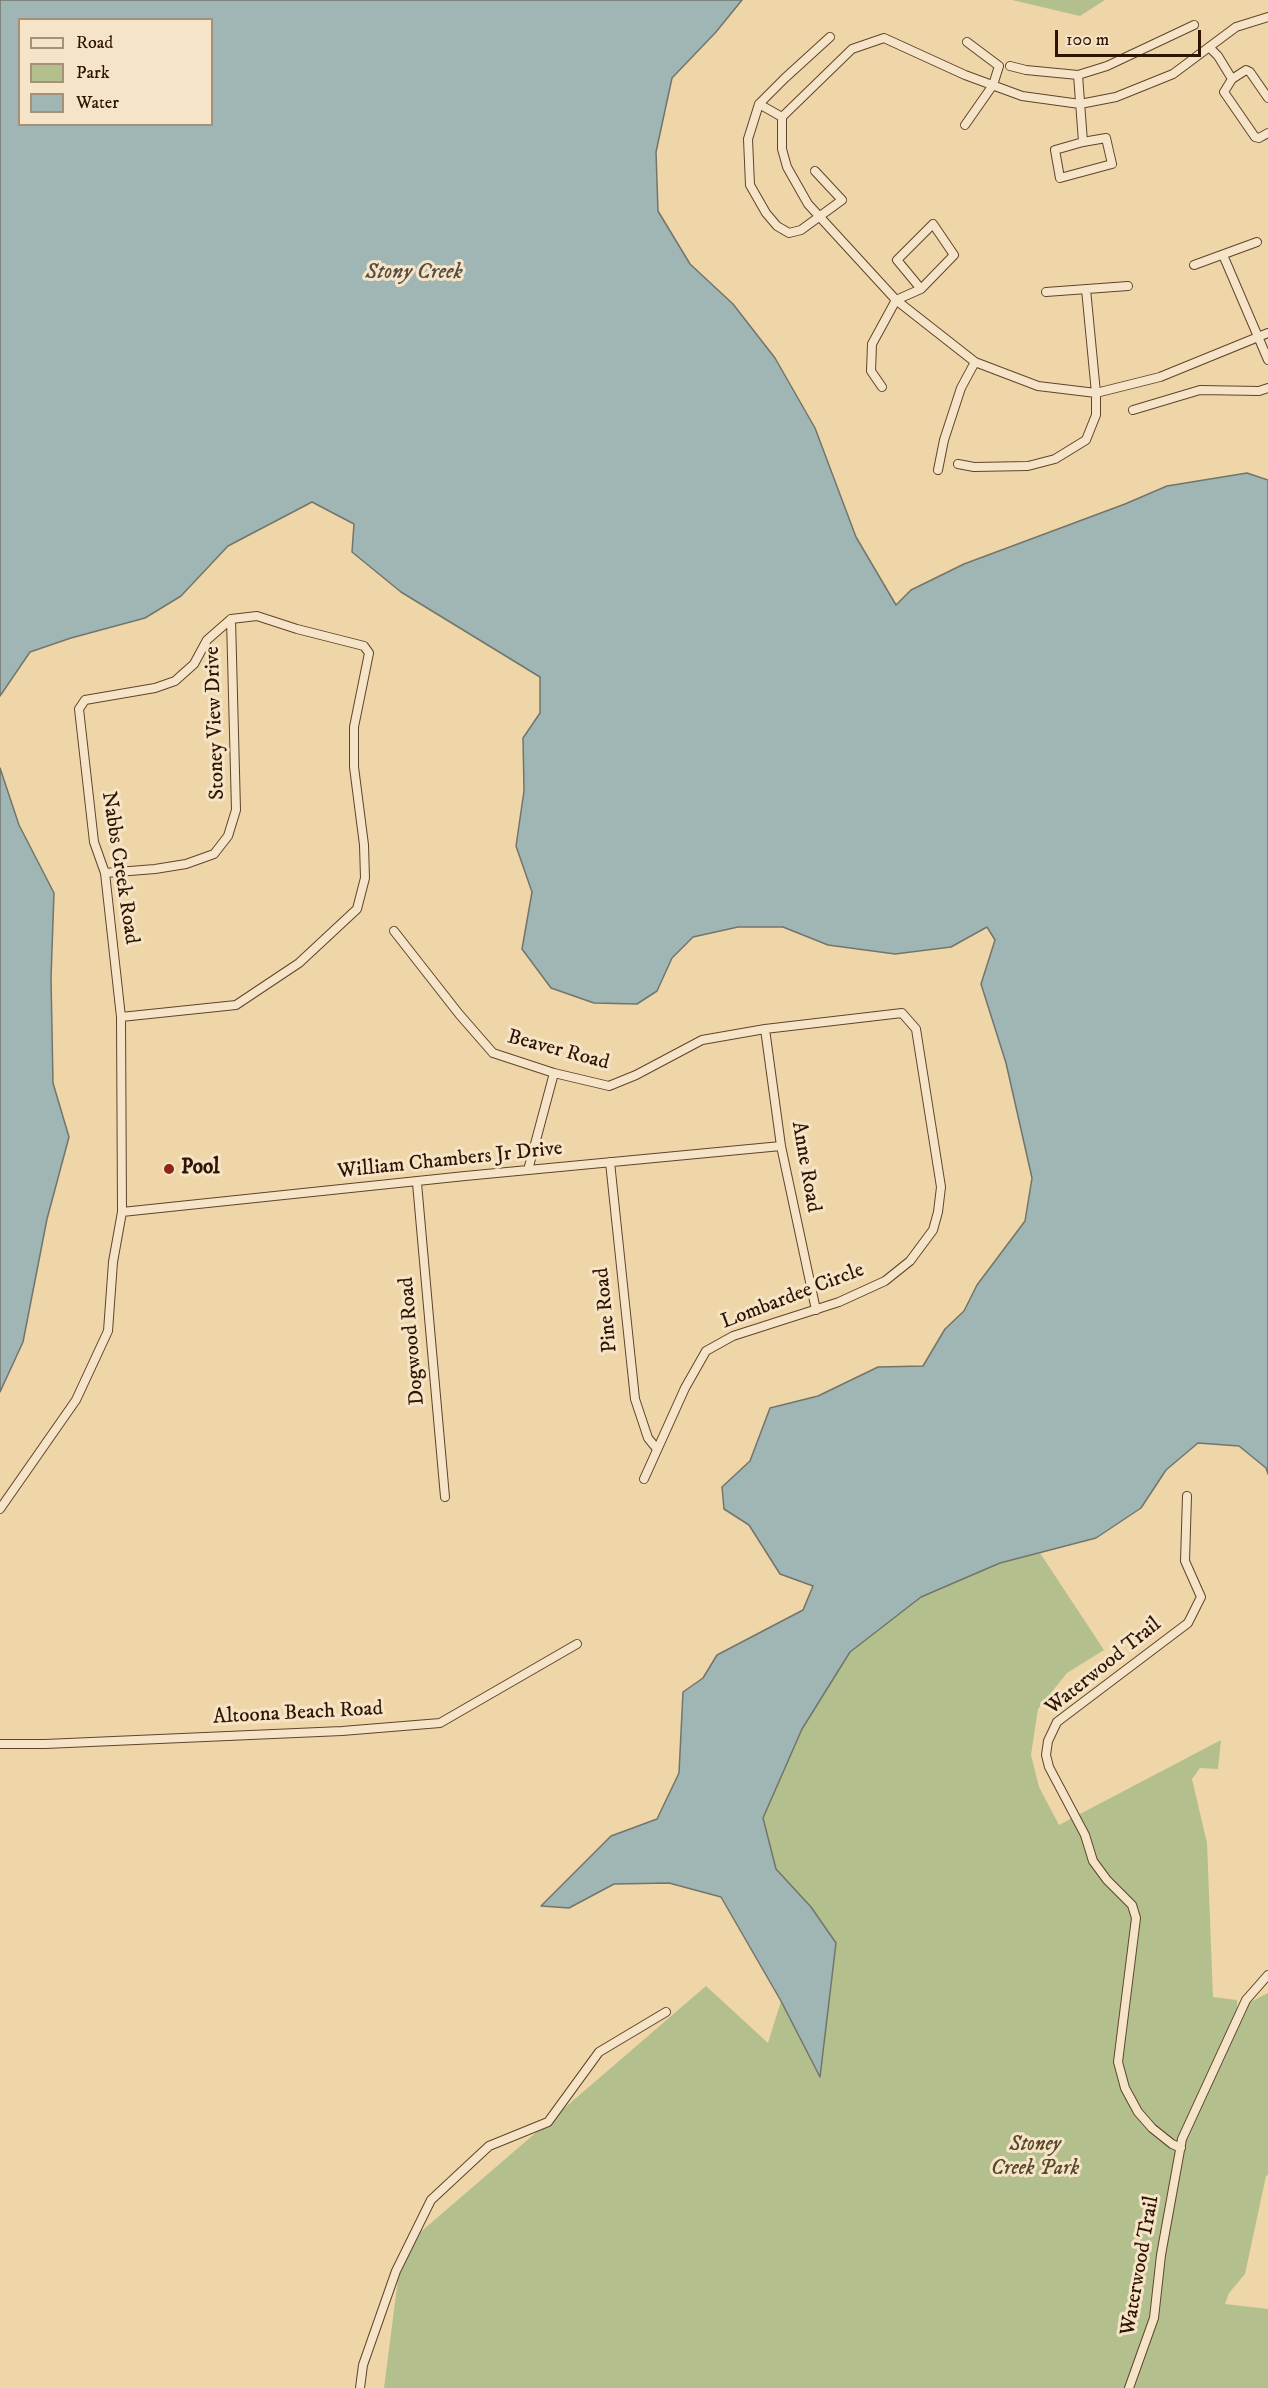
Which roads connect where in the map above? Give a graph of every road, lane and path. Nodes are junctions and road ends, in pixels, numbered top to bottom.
1 (1268, 17) edge
2 (1194, 25) dead end
3 (830, 37) dead end
4 (967, 42) dead end
5 (1209, 47) junction
6 (1010, 66) dead end
7 (1078, 75) junction
8 (1232, 79) junction
9 (993, 85) junction
10 (1268, 98) edge
11 (1080, 104) junction
12 (759, 105) junction
13 (782, 117) junction
14 (965, 125) dead end
15 (1268, 133) edge
16 (1083, 142) junction
17 (815, 171) dead end
18 (821, 218) junction
19 (1257, 242) dead end
20 (1223, 255) junction
21 (1194, 266) dead end
22 (1128, 286) dead end
23 (921, 289) junction
24 (1086, 289) junction
25 (1046, 292) dead end
26 (896, 300) junction
27 (1268, 333) edge
28 (1258, 337) junction
29 (1268, 360) edge
30 (975, 362) junction
31 (882, 387) dead end
32 (1268, 388) edge
33 (1096, 393) junction
34 (1133, 410) dead end
35 (958, 464) dead end
36 (938, 470) dead end
37 (231, 619) junction
38 (105, 873) junction
39 (394, 931) dead end
40 (902, 1013) joint
41 (121, 1017) junction
42 (765, 1029) junction
43 (554, 1073) junction
44 (781, 1146) junction
45 (610, 1162) junction
46 (528, 1170) junction
47 (417, 1183) junction
48 (122, 1212) junction
49 (816, 1310) junction
50 (657, 1449) junction
51 (644, 1479) dead end
52 (1187, 1496) dead end
53 (445, 1497) dead end
54 (0, 1509) edge
55 (577, 1644) dead end
56 (0, 1744) edge
57 (1268, 1975) edge
58 (666, 2012) dead end
59 (1181, 2148) junction
60 (360, 2388) edge
61 (1130, 2388) edge

1 - 5 street
2 - 7 street
3 - 12 street
4 - 9 street
5 - 8 street
5 - 11 street
6 - 7 street
7 - 11 street
8 - 10 street
8 - 15 street
9 - 11 street
9 - 13 street
9 - 14 street
11 - 16 street
12 - 13 street
12 - 18 street
13 - 18 street
16 - 16 street
17 - 18 street
18 - 26 street
19 - 20 street
20 - 21 street
20 - 28 street
22 - 24 street
23 - 23 street
23 - 26 street
24 - 25 street
24 - 33 street
26 - 30 street
26 - 31 street
27 - 28 street
28 - 29 street
28 - 33 street
30 - 33 street
30 - 36 street
32 - 34 street
33 - 35 street
37 - 38 street, Stoney View Drive
37 - 38 street, Nabbs Creek Road
37 - 41 street
38 - 41 street, Nabbs Creek Road
39 - 43 street, Beaver Road
40 - 42 street, Beaver Road
40 - 49 street, Lombardee Circle
41 - 48 street, Nabbs Creek Road
42 - 43 street, Beaver Road
42 - 44 street, Anne Road
43 - 46 street
44 - 45 street, William Chambers Jr Drive
44 - 49 street, Anne Road
45 - 46 street, William Chambers Jr Drive
45 - 50 street, Pine Road
46 - 47 street, William Chambers Jr Drive
47 - 48 street, William Chambers Jr Drive
47 - 53 street, Dogwood Road
48 - 54 street, Nabbs Creek Road
49 - 50 street, Lombardee Circle
50 - 51 street, Lombardee Circle
52 - 59 street, Waterwood Trail
55 - 56 street, Altoona Beach Road
57 - 59 street, Waterwood Trail
58 - 60 street
59 - 61 street, Waterwood Trail

